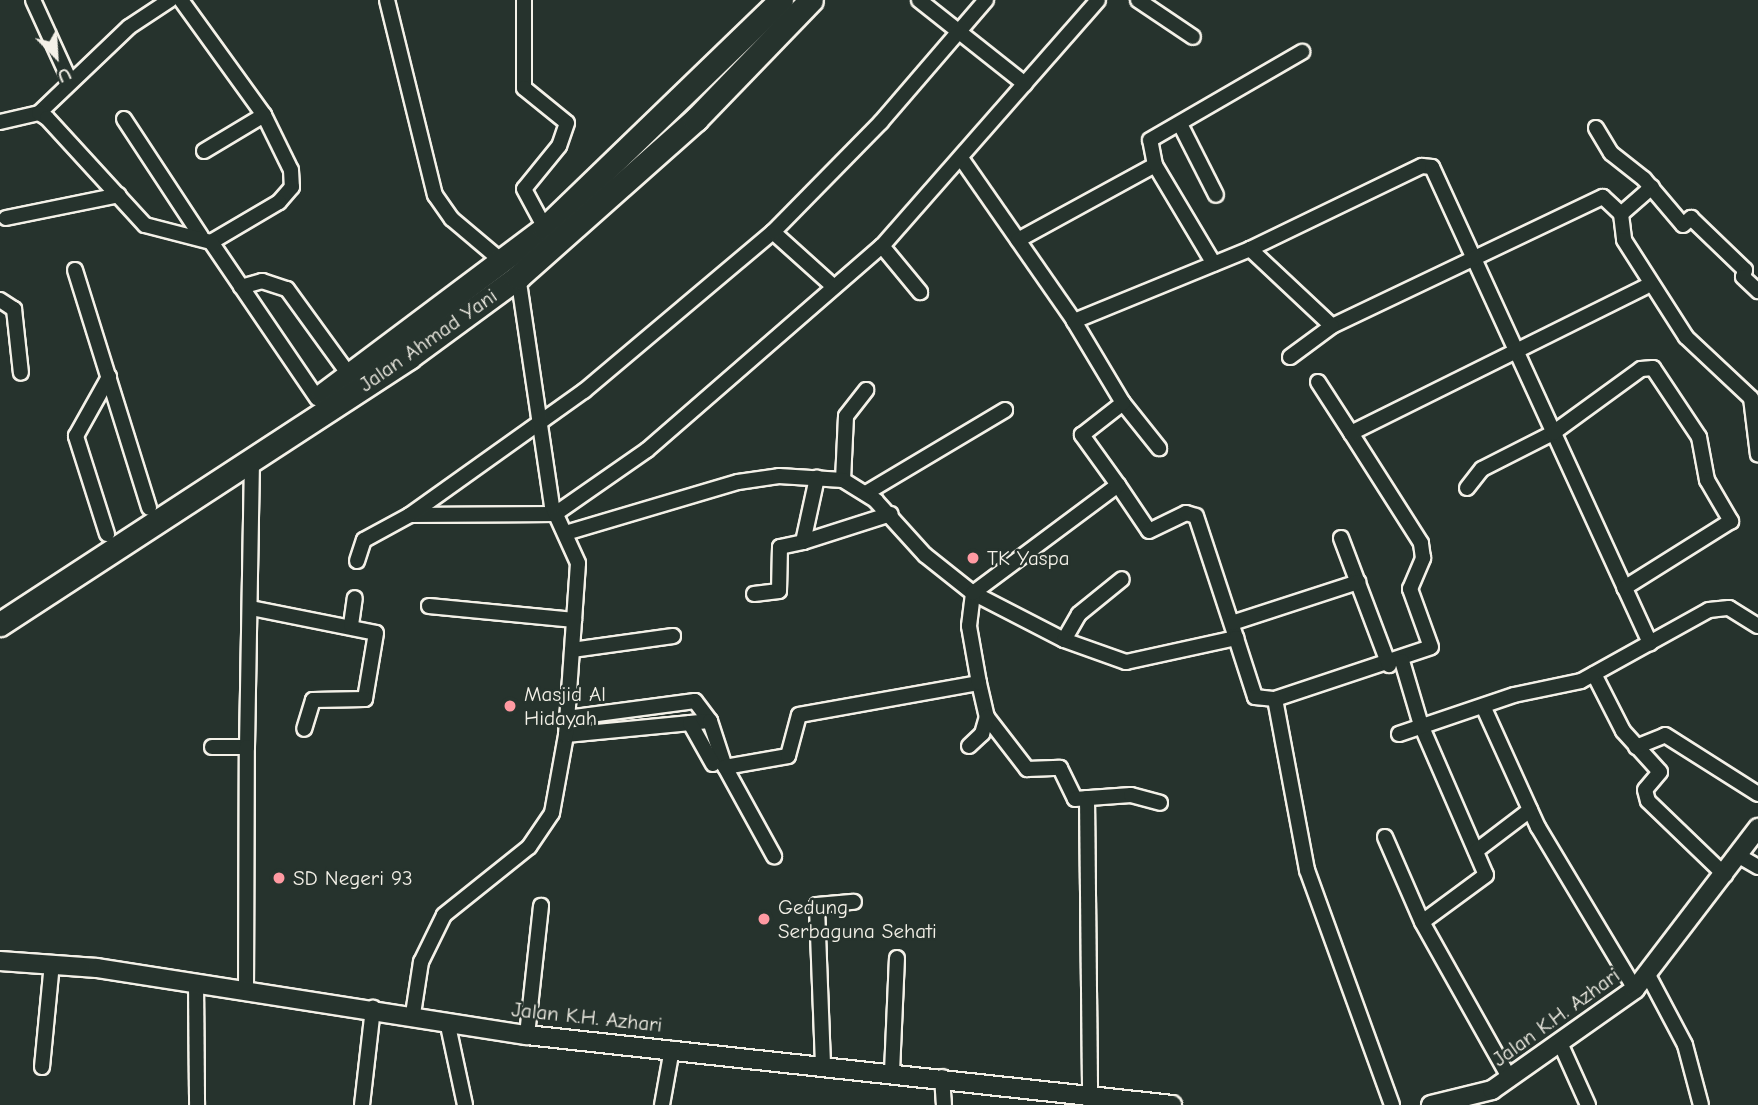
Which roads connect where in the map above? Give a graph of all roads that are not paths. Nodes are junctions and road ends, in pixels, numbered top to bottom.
1 (33, 0) edge
2 (170, 0) edge
3 (181, 0) edge
4 (387, 0) edge
5 (524, 0) edge
6 (781, 0) edge
7 (811, 0) edge
8 (919, 0) edge
9 (986, 0) edge
10 (1098, 0) edge
11 (1138, 0) edge
12 (961, 31) junction
13 (1193, 37) dead end
14 (1302, 51) dead end
15 (69, 79) junction
16 (1025, 84) junction
17 (39, 113) junction
18 (264, 115) junction
19 (124, 119) dead end
20 (0, 122) edge
21 (1181, 126) junction
22 (1596, 128) dead end
23 (204, 151) dead end
24 (963, 161) junction
25 (1155, 164) junction
26 (1652, 187) junction
27 (119, 195) junction
28 (1216, 195) dead end
29 (1621, 214) junction
30 (6, 218) dead end
31 (545, 228) junction
32 (773, 232) junction
33 (206, 239) junction
34 (1018, 240) junction
35 (882, 246) junction
36 (1250, 249) junction
37 (1475, 259) junction
38 (1214, 264) junction
39 (75, 270) dead end
40 (511, 270) junction
41 (241, 287) junction
42 (834, 287) junction
43 (1645, 287) dead end
44 (1758, 291) edge
45 (920, 292) dead end
46 (0, 300) edge
47 (1074, 321) junction
48 (1332, 326) junction
49 (1519, 351) junction
50 (1290, 357) dead end
51 (20, 373) dead end
52 (350, 376) junction
53 (109, 377) junction
54 (1318, 382) dead end
55 (866, 390) dead end
56 (317, 398) junction
57 (1123, 403) junction
58 (1005, 410) dead end
59 (538, 425) junction
60 (1351, 433) junction
61 (1553, 433) junction
62 (1159, 448) dead end
63 (1758, 455) edge
64 (252, 458) junction
65 (817, 478) junction
66 (843, 480) junction
67 (1118, 485) junction
68 (1467, 488) dead end
69 (866, 493) junction
70 (149, 508) junction
71 (555, 514) junction
72 (891, 514) junction
73 (410, 515) junction
74 (569, 532) junction
75 (107, 534) junction
76 (1341, 538) dead end
77 (803, 542) junction
78 (357, 561) dead end
79 (1122, 579) dead end
80 (1358, 582) junction
81 (1624, 587) junction
82 (972, 593) junction
83 (754, 594) dead end
84 (355, 598) dead end
85 (429, 606) dead end
86 (0, 607) edge
87 (251, 608) junction
88 (574, 621) junction
89 (0, 624) edge
90 (351, 625) junction
91 (1758, 626) edge
92 (1234, 631) junction
93 (673, 636) dead end
94 (1064, 640) junction
95 (1650, 643) junction
96 (572, 650) junction
97 (1395, 663) junction
98 (1594, 674) junction
99 (979, 683) junction
100 (1275, 699) junction
101 (1483, 706) junction
102 (987, 717) junction
103 (567, 718) junction
104 (710, 721) junction
105 (690, 723) junction
106 (1421, 725) junction
107 (304, 729) dead end
108 (1399, 734) dead end
109 (566, 735) junction
110 (969, 746) dead end
111 (212, 747) dead end
112 (247, 747) junction
113 (1636, 747) junction
114 (719, 766) junction
115 (1758, 794) edge
116 (1087, 798) junction
117 (1160, 803) dead end
118 (1530, 810) junction
119 (1758, 828) edge
120 (1385, 838) dead end
121 (1476, 851) junction
122 (774, 856) dead end
123 (1739, 856) junction
124 (1758, 867) edge
125 (1725, 875) junction
126 (854, 902) dead end
127 (541, 905) dead end
128 (1422, 922) junction
129 (897, 958) dead end
130 (0, 961) edge
131 (52, 962) junction
132 (1648, 975) junction
133 (196, 983) junction
134 (1635, 989) junction
135 (246, 991) junction
136 (373, 1008) junction
137 (413, 1013) junction
138 (447, 1021) junction
139 (527, 1035) junction
140 (1561, 1045) junction
141 (672, 1049) junction
142 (823, 1064) junction
143 (42, 1067) dead end
144 (892, 1072) junction
145 (942, 1077) junction
146 (1510, 1079) junction
147 (1089, 1101) edge
148 (1453, 1103) edge
149 (197, 1105) edge
150 (362, 1105) edge
151 (465, 1105) edge
152 (662, 1105) edge
153 (944, 1105) edge
154 (1172, 1105) edge
155 (1392, 1105) edge
156 (1431, 1105) edge
157 (1588, 1105) edge
158 (1701, 1105) edge

1 - 15 street
2 - 15 street
3 - 18 street
4 - 40 street
5 - 31 street
6 - 31 highway, Jalan Ahmad Yani
7 - 40 highway, Jalan Ahmad Yani
8 - 12 street
9 - 12 street
10 - 16 street
11 - 13 street
12 - 16 street
12 - 32 street
14 - 21 street
15 - 17 street
16 - 24 street
17 - 20 street
17 - 27 street
18 - 23 street
18 - 33 street
19 - 33 street
21 - 25 street
21 - 28 street
22 - 26 street
24 - 34 street
24 - 35 street
25 - 34 street
25 - 38 street
26 - 29 street
26 - 44 street
27 - 30 street
27 - 33 street
29 - 37 street
29 - 63 street
31 - 40 highway, Jalan Ahmad Yani
32 - 42 street
32 - 59 street
33 - 41 street
34 - 47 street
35 - 42 street
35 - 45 street
36 - 37 street
36 - 38 street
36 - 48 street
37 - 48 street
37 - 49 street
38 - 47 street
39 - 53 street
40 - 52 highway, Jalan Ahmad Yani
40 - 59 street
40 - 64 highway, Jalan Ahmad Yani
41 - 52 street
41 - 56 street
42 - 71 street
43 - 49 street
46 - 51 street
47 - 57 street
48 - 50 street
49 - 60 street
49 - 61 street
52 - 56 highway, Jalan Ahmad Yani
53 - 70 street
53 - 75 street
54 - 60 street
55 - 66 street
56 - 70 highway, Jalan Ahmad Yani
57 - 62 street
57 - 67 street
58 - 69 street
59 - 71 street
59 - 73 street
60 - 97 street
61 - 68 street
61 - 81 street
61 - 81 street
64 - 87 street
64 - 89 highway, Jalan Ahmad Yani
65 - 66 street
65 - 74 street
65 - 77 street
66 - 69 street
67 - 82 street
67 - 92 street
69 - 72 street
70 - 75 highway, Jalan Ahmad Yani
71 - 73 street
71 - 74 street
72 - 77 street
72 - 82 street
73 - 78 street
74 - 88 street
75 - 86 highway, Jalan Ahmad Yani
76 - 80 street
77 - 83 street
79 - 94 street
80 - 92 street
80 - 97 street
81 - 95 street
82 - 94 street
82 - 99 street
84 - 90 street
85 - 88 street
87 - 90 street
87 - 112 street
88 - 96 street
90 - 107 street
91 - 95 street
92 - 94 street
92 - 100 street
93 - 96 street
95 - 98 street
96 - 103 street
97 - 100 street
97 - 106 street
98 - 101 street
98 - 113 street
99 - 102 street
99 - 114 street
100 - 155 street
101 - 106 street
101 - 118 street
102 - 110 street
102 - 116 street
103 - 104 street
103 - 109 street
104 - 105 street
104 - 114 street
105 - 109 street
105 - 114 street
106 - 108 street
106 - 121 street
109 - 137 street
111 - 112 street
112 - 135 street
113 - 115 street
113 - 125 street
114 - 122 street
116 - 117 street
116 - 147 street
118 - 121 street
118 - 134 street
119 - 123 street, Jalan K.H. Azhari
120 - 128 street
121 - 128 street
123 - 124 street
123 - 125 street, Jalan K.H. Azhari
125 - 132 street, Jalan K.H. Azhari
126 - 142 street
127 - 139 street
128 - 146 street
129 - 144 street
130 - 131 street, Jalan K.H. Azhari
131 - 133 street, Jalan K.H. Azhari
131 - 143 street
132 - 134 street, Jalan K.H. Azhari
132 - 158 street
133 - 135 street, Jalan K.H. Azhari
133 - 149 street
134 - 140 street, Jalan K.H. Azhari
135 - 136 street, Jalan K.H. Azhari
136 - 137 street, Jalan K.H. Azhari
136 - 150 street
137 - 138 street, Jalan K.H. Azhari
138 - 139 street, Jalan K.H. Azhari
138 - 151 street
139 - 141 street, Jalan K.H. Azhari
140 - 146 street, Jalan K.H. Azhari
140 - 157 street
141 - 142 street, Jalan K.H. Azhari
141 - 152 street
142 - 144 street, Jalan K.H. Azhari
144 - 145 street, Jalan K.H. Azhari
145 - 147 street, Jalan K.H. Azhari
145 - 153 street
146 - 148 street, Jalan K.H. Azhari
147 - 154 street, Jalan K.H. Azhari
148 - 156 street, Jalan K.H. Azhari

